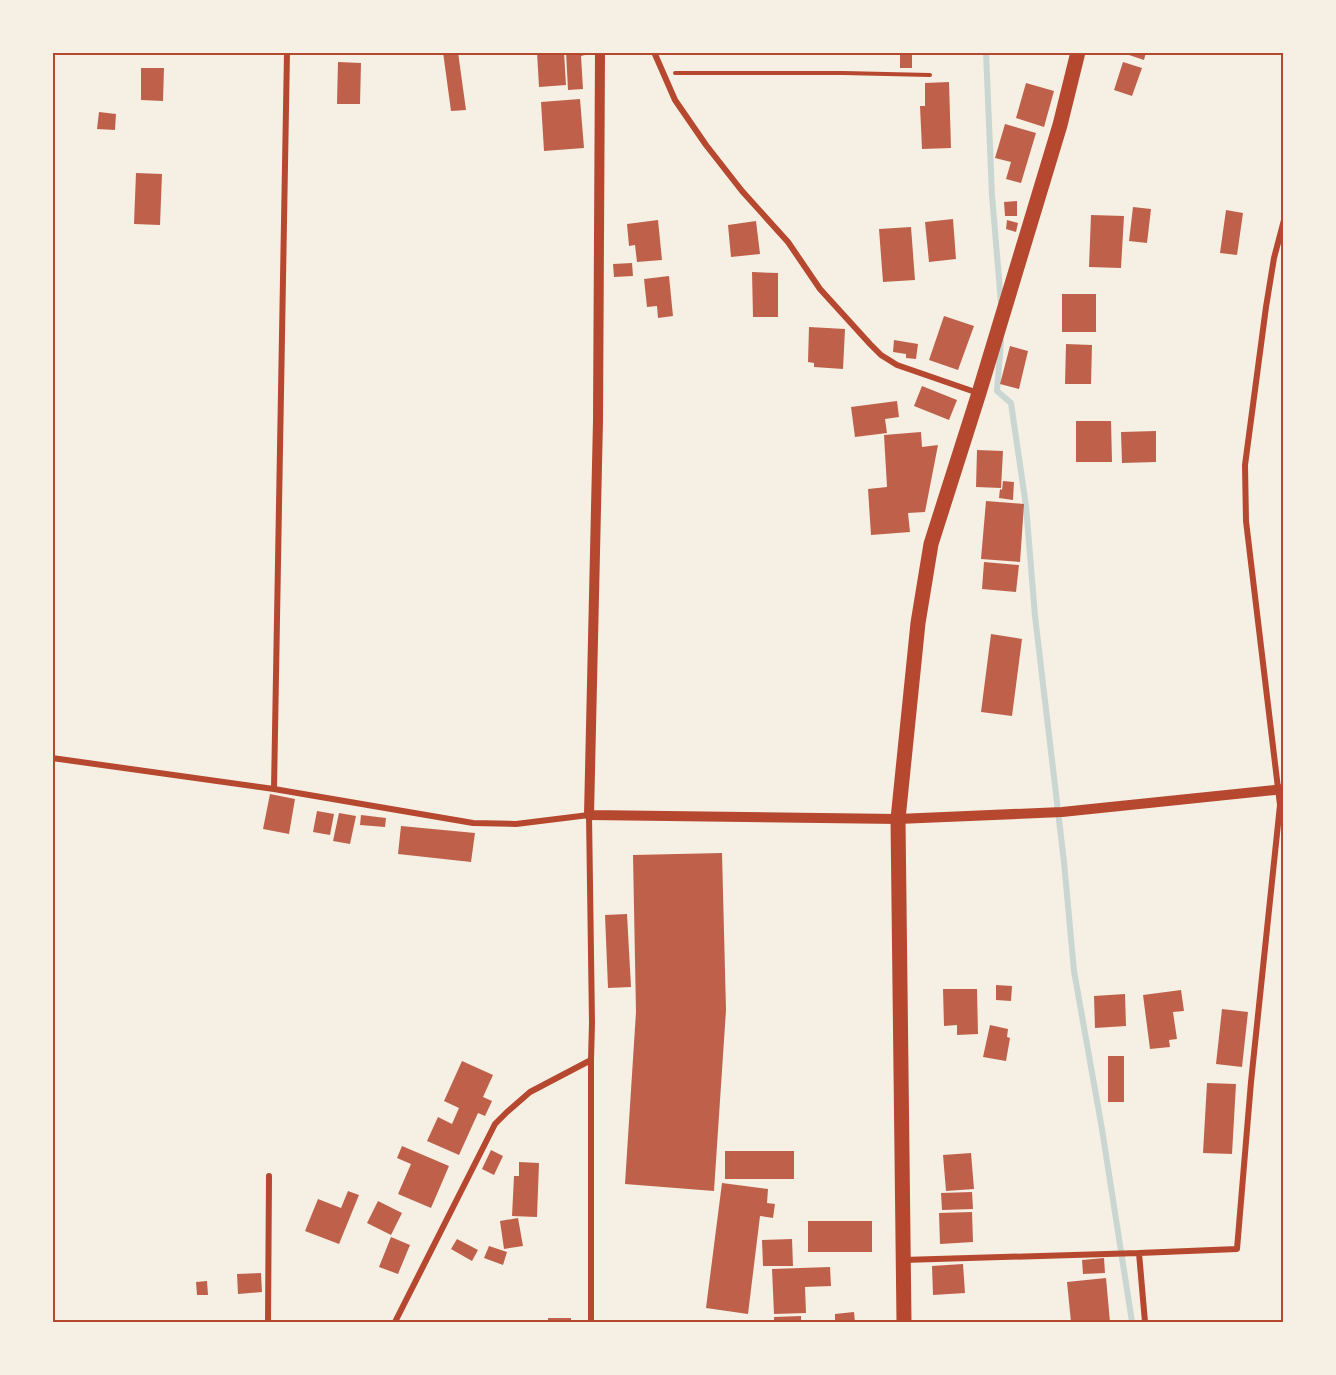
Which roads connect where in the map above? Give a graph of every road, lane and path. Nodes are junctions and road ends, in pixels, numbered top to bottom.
1 (288, 52) edge
2 (600, 52) edge
3 (654, 52) edge
4 (1078, 52) edge
5 (663, 73) junction
6 (930, 75) dead end
7 (1284, 220) edge
8 (979, 393) junction
9 (52, 758) edge
10 (274, 789) junction
11 (1281, 789) edge
12 (589, 815) junction
13 (898, 819) junction
14 (591, 1060) junction
15 (269, 1176) dead end
16 (1139, 1253) junction
17 (903, 1260) junction
18 (268, 1323) edge
19 (394, 1323) edge
20 (591, 1323) edge
21 (904, 1323) edge
22 (1145, 1323) edge

1 - 10 street
2 - 12 street
3 - 5 street
4 - 8 main road
5 - 6 path
5 - 8 street
7 - 11 street
8 - 13 main road
9 - 10 street
10 - 12 street
11 - 13 street
11 - 16 street
12 - 13 street
12 - 14 street
13 - 17 main road
14 - 19 street
14 - 20 street
15 - 18 street
16 - 17 street
16 - 22 street
17 - 21 main road

